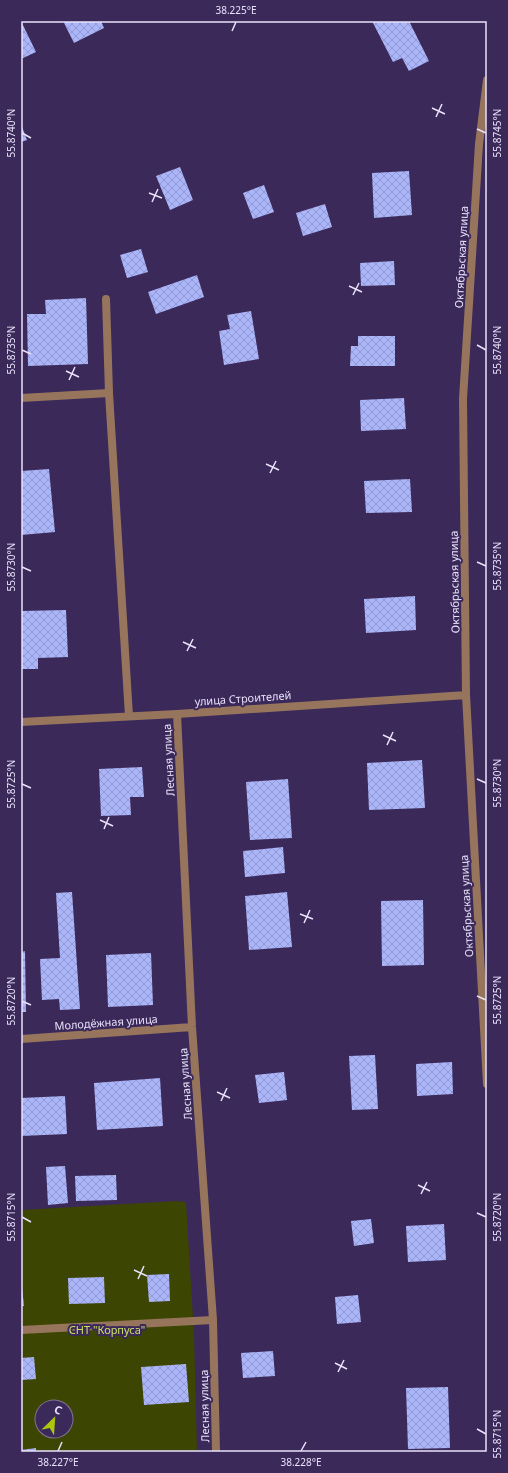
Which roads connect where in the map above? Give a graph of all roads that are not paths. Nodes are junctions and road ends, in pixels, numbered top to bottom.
1 (487, 80) edge
2 (106, 299) dead end
3 (109, 393) junction
4 (21, 398) edge
5 (466, 695) junction
6 (177, 714) junction
7 (129, 716) junction
8 (21, 722) edge
9 (192, 1027) junction
10 (21, 1039) edge
11 (487, 1084) edge
12 (213, 1320) junction
13 (21, 1330) edge
14 (216, 1452) edge

1 - 5 street, Октябрьская улица
2 - 3 street
3 - 4 street
3 - 7 street
5 - 6 street, улица Строителей
5 - 11 street, Октябрьская улица
6 - 7 street, улица Строителей
6 - 9 street, Лесная улица
7 - 8 street, улица Строителей
9 - 10 street, Молодёжная улица
9 - 12 street, Лесная улица
12 - 13 street
12 - 14 street, Лесная улица

